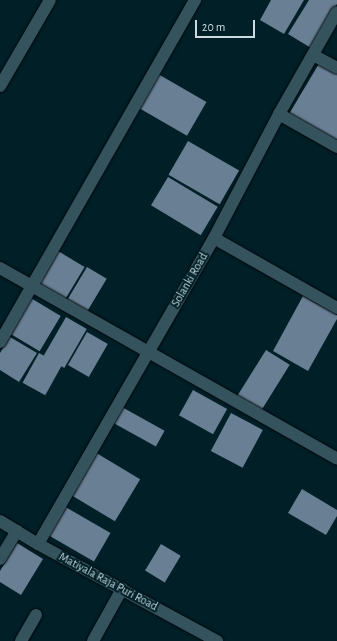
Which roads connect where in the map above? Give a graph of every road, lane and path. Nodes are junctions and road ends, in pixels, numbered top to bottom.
1 (50, 0) edge
2 (195, 0) edge
3 (337, 12) edge
4 (313, 54) junction
5 (337, 68) edge
6 (0, 86) edge
7 (279, 114) junction
8 (337, 147) edge
9 (214, 238) junction
10 (0, 268) edge
11 (32, 286) junction
12 (337, 308) edge
13 (0, 342) edge
14 (148, 351) junction
15 (337, 459) edge
16 (0, 521) edge
17 (17, 530) junction
18 (38, 544) junction
19 (0, 559) edge
20 (122, 589) junction
21 (36, 615) dead end
22 (21, 641) edge
23 (93, 641) edge
24 (216, 641) edge

1 - 6 street
2 - 11 street
3 - 4 street, Solanki Road
4 - 5 street
4 - 7 street, Solanki Road
7 - 8 street
7 - 9 street, Solanki Road
9 - 12 street
9 - 14 street, Solanki Road
10 - 11 street
11 - 13 street
11 - 14 street
14 - 15 street
14 - 18 street, Solanki Road
16 - 17 street, Matiyala Raja Puri Road
17 - 18 street, Matiyala Raja Puri Road
17 - 19 street
18 - 20 street, Matiyala Raja Puri Road
20 - 23 street
20 - 24 street, Matiyala Raja Puri Road
21 - 22 street

